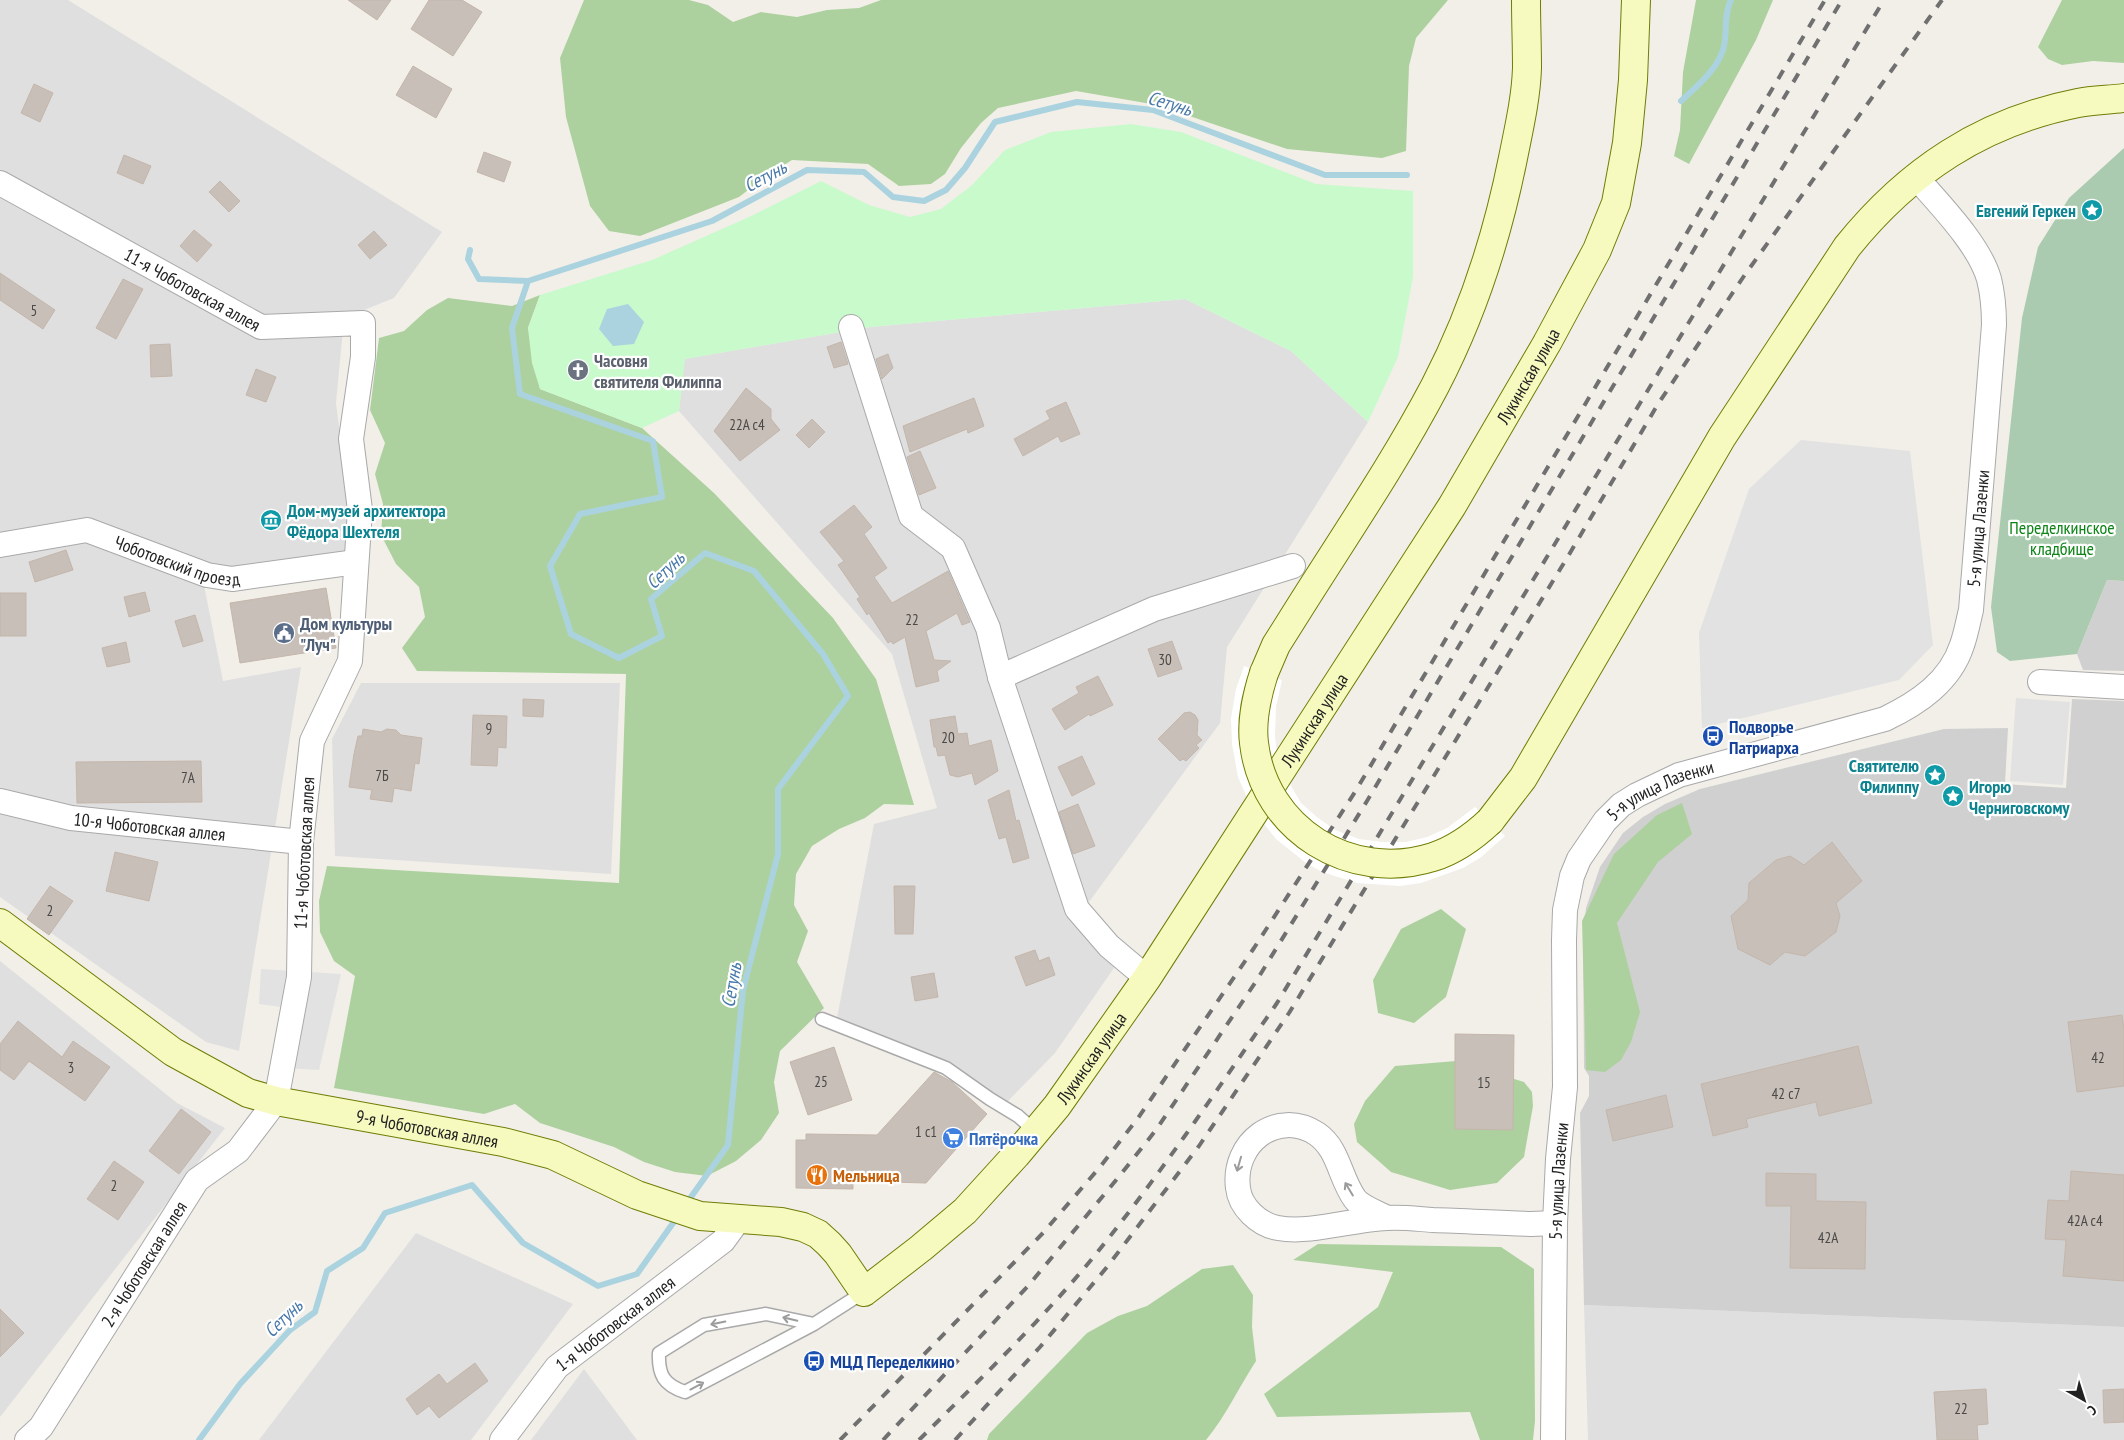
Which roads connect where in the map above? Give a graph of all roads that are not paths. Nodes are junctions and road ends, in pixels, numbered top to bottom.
1 (1526, 0) edge
2 (1638, 4) edge
3 (2124, 98) edge
4 (1915, 176) junction
5 (0, 183) edge
6 (851, 327) dead end
7 (0, 545) edge
8 (356, 562) junction
9 (1293, 566) dead end
10 (1000, 676) junction
11 (2040, 682) dead end
12 (2124, 687) edge
13 (0, 801) edge
14 (301, 842) junction
15 (0, 923) edge
16 (1147, 978) junction
17 (822, 1019) dead end
18 (276, 1101) junction
19 (1036, 1132) junction
20 (739, 1218) junction
21 (1387, 1218) junction
22 (1555, 1223) junction
23 (864, 1292) junction
24 (814, 1324) junction
25 (27, 1440) edge
26 (502, 1440) edge
27 (1553, 1440) edge

1 - 4 street, bridge
2 - 16 street, Лукинская улица
3 - 4 street
4 - 22 street, 5-я улица Лазенки
5 - 8 street, 11-я Чоботовская аллея
6 - 10 street
7 - 8 street, Чоботовский проезд
8 - 14 street, 11-я Чоботовская аллея
9 - 10 street
10 - 16 street
11 - 12 street
13 - 14 street, 10-я Чоботовская аллея
14 - 18 street, 11-я Чоботовская аллея
15 - 18 street, 9-я Чоботовская аллея
16 - 19 street, Лукинская улица
17 - 19 lane
18 - 20 street, 9-я Чоботовская аллея
18 - 25 street, 2-я Чоботовская аллея
19 - 23 street, Лукинская улица
20 - 23 street, 9-я Чоботовская аллея
20 - 26 street, 1-я Чоботовская аллея
21 -> 21 street
21 - 22 street
22 - 27 street, 5-я улица Лазенки
23 - 24 lane, Лукинская улица
24 -> 24 lane, Лукинская улица

